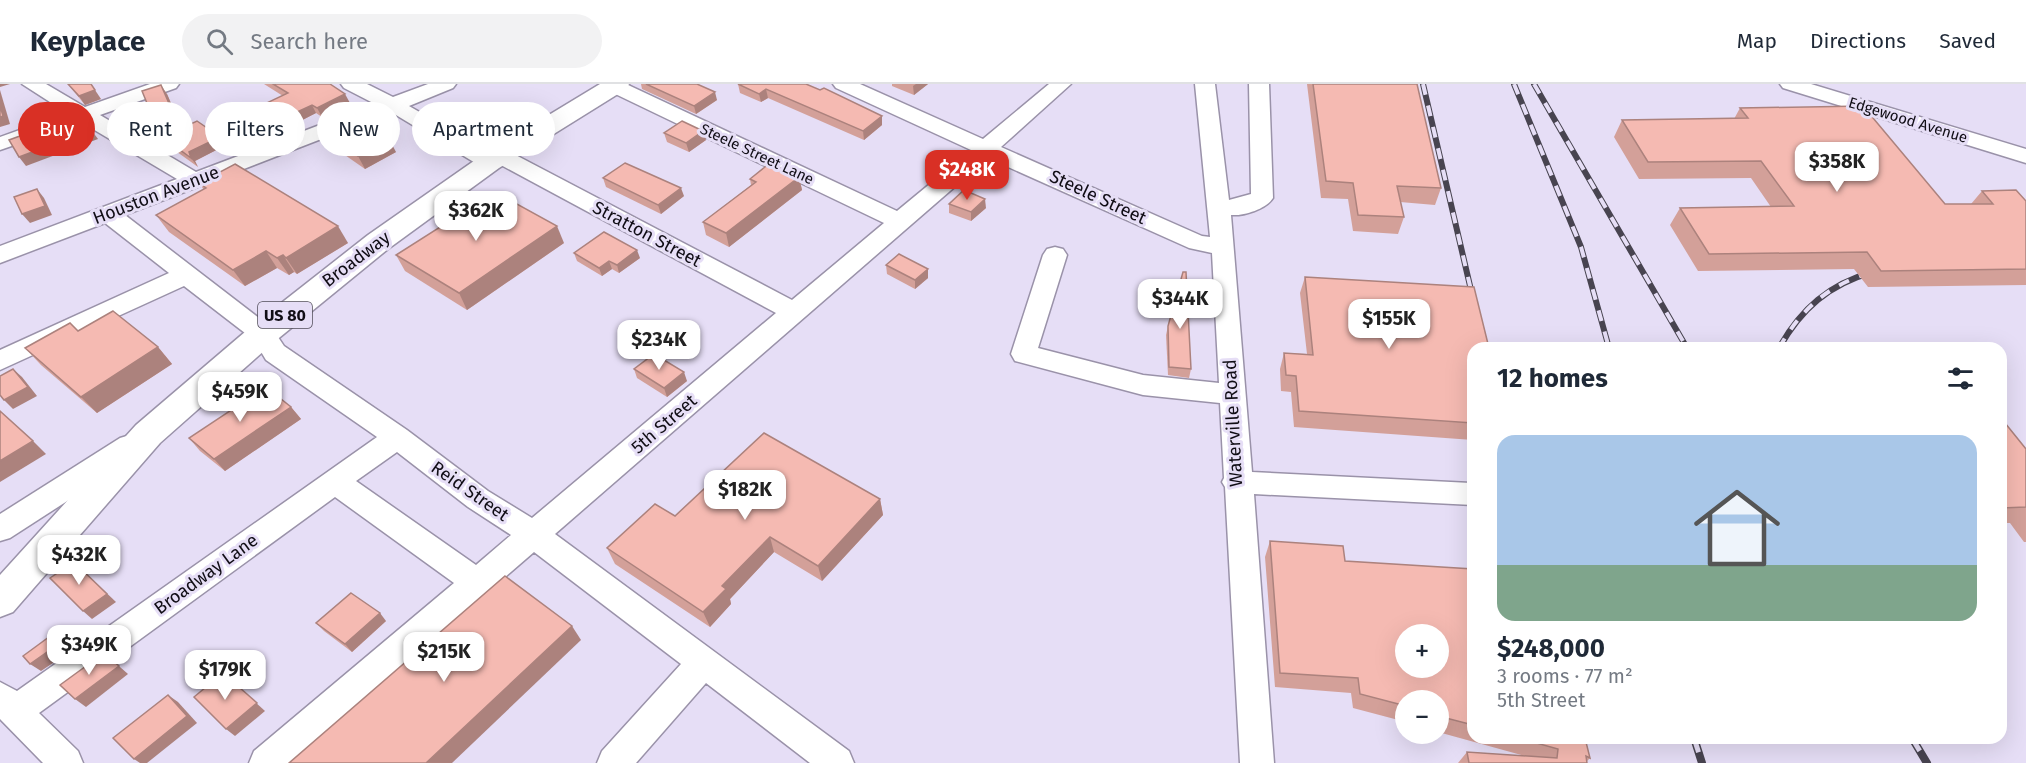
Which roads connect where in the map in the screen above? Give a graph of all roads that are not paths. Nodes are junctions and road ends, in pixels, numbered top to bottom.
1 (32, 84) edge
2 (168, 84) edge
3 (351, 84) edge
4 (446, 84) edge
5 (843, 84) edge
6 (1061, 84) edge
7 (1205, 84) edge
8 (1259, 84) edge
9 (1790, 84) edge
10 (615, 85) edge
11 (63, 102) edge
12 (387, 102) edge
13 (400, 102) edge
14 (400, 109) edge
15 (95, 110) edge
16 (95, 121) edge
17 (317, 134) edge
18 (18, 137) edge
19 (0, 144) edge
20 (989, 147) junction
21 (2026, 156) edge
22 (495, 159) junction
23 (195, 180) junction
24 (1218, 207) junction
25 (108, 214) junction
26 (901, 222) junction
27 (1223, 248) junction
28 (0, 255) edge
29 (1055, 255) dead end
30 (186, 275) junction
31 (794, 312) junction
32 (263, 334) junction
33 (0, 361) edge
34 (1231, 394) junction
35 (148, 434) junction
36 (397, 437) junction
37 (335, 482) junction
38 (1236, 482) junction
39 (1467, 494) edge
40 (0, 530) edge
41 (534, 535) junction
42 (477, 583) junction
43 (0, 601) edge
44 (703, 663) junction
45 (8, 704) edge
46 (66, 763) edge
47 (266, 763) edge
48 (614, 763) edge
49 (837, 763) edge
50 (1257, 763) edge

1 - 11 street
2 - 15 street
3 - 12 street, Stratton Street
4 - 13 street, Houston Avenue
5 - 20 street, Steele Street
6 - 20 street, 5th Street
7 - 24 street, Waterville Road
8 - 24 street
9 - 21 street, Edgewood Avenue
10 - 22 main road, Broadway / US 80
10 - 26 street, Steele Street Lane
14 - 22 street, Stratton Street
16 - 23 street
17 - 23 street, Houston Avenue
18 - 19 street
20 - 26 street, 5th Street
20 - 27 street, Steele Street
22 - 31 street, Stratton Street
22 - 32 main road, Broadway / US 80
23 - 25 street, Houston Avenue
24 - 27 street, Waterville Road
25 - 28 street, Houston Avenue
25 - 30 street, Reid Street
26 - 31 street, 5th Street
27 - 34 street, Waterville Road
29 - 34 street
30 - 32 street, Reid Street
30 - 33 street
31 - 41 street, 5th Street
32 - 35 main road, Broadway / US 80
32 - 36 street, Reid Street
34 - 38 street, Waterville Road
35 - 40 street
35 - 43 main road, Broadway / US 80
36 - 37 street, Broadway Lane
36 - 41 street, Reid Street
37 - 42 street
37 - 45 street, Broadway Lane
38 - 39 street
38 - 50 street, Waterville Road
41 - 42 street, 5th Street
41 - 44 street, Reid Street
42 - 47 street, 5th Street
44 - 48 street
44 - 49 street, Reid Street
45 - 46 street

